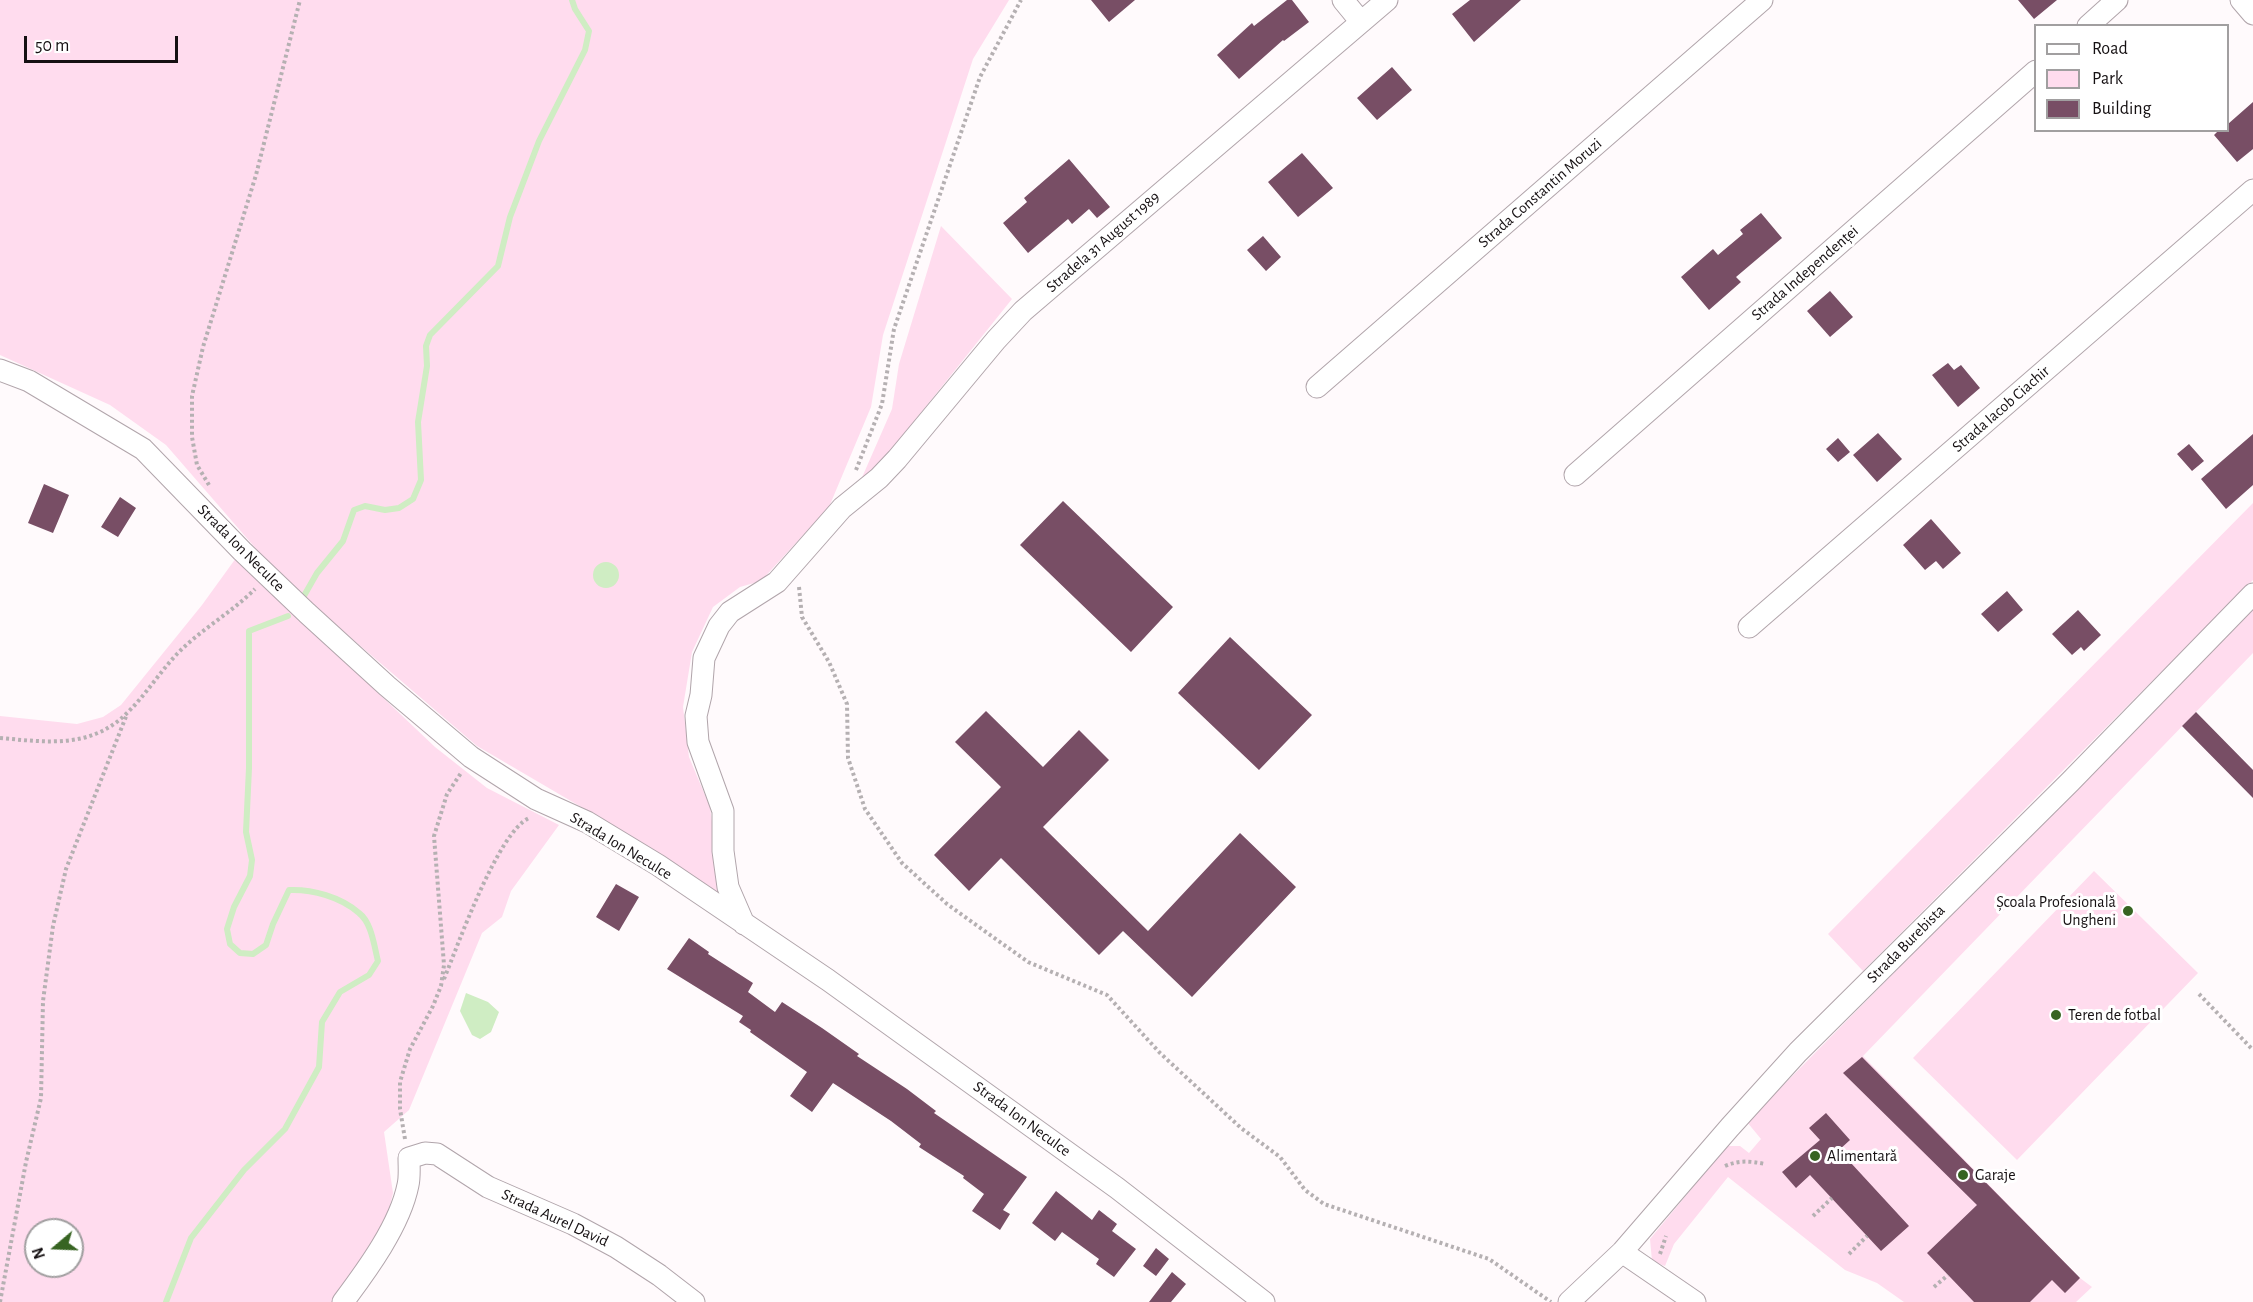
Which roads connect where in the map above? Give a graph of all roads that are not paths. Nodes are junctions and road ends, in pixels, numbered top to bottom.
1 (1343, 0) edge
2 (1387, 0) edge
3 (1762, 0) edge
4 (2117, 0) edge
5 (2241, 0) edge
6 (2253, 14) edge
7 (1361, 22) junction
8 (2090, 24) edge
9 (2034, 73) edge
10 (2253, 190) edge
11 (0, 369) edge
12 (1317, 387) dead end
13 (1575, 475) dead end
14 (2253, 594) edge
15 (1749, 627) dead end
16 (744, 924) junction
17 (1622, 1252) junction
18 (343, 1302) edge
19 (694, 1302) edge
20 (1264, 1302) edge
21 (1569, 1302) edge
22 (1695, 1302) edge

1 - 7 street
2 - 7 street, Stradela 31 August 1989
3 - 12 street, Strada Constantin Moruzi
4 - 8 street
5 - 6 street
7 - 16 street, Stradela 31 August 1989
9 - 13 street, Strada Independenței
10 - 15 street, Strada Iacob Ciachir
11 - 16 street, Strada Ion Neculce
14 - 17 street, Strada Burebista
16 - 20 street, Strada Ion Neculce
17 - 21 street, Strada Burebista
17 - 22 street
18 - 19 street, Strada Aurel David

